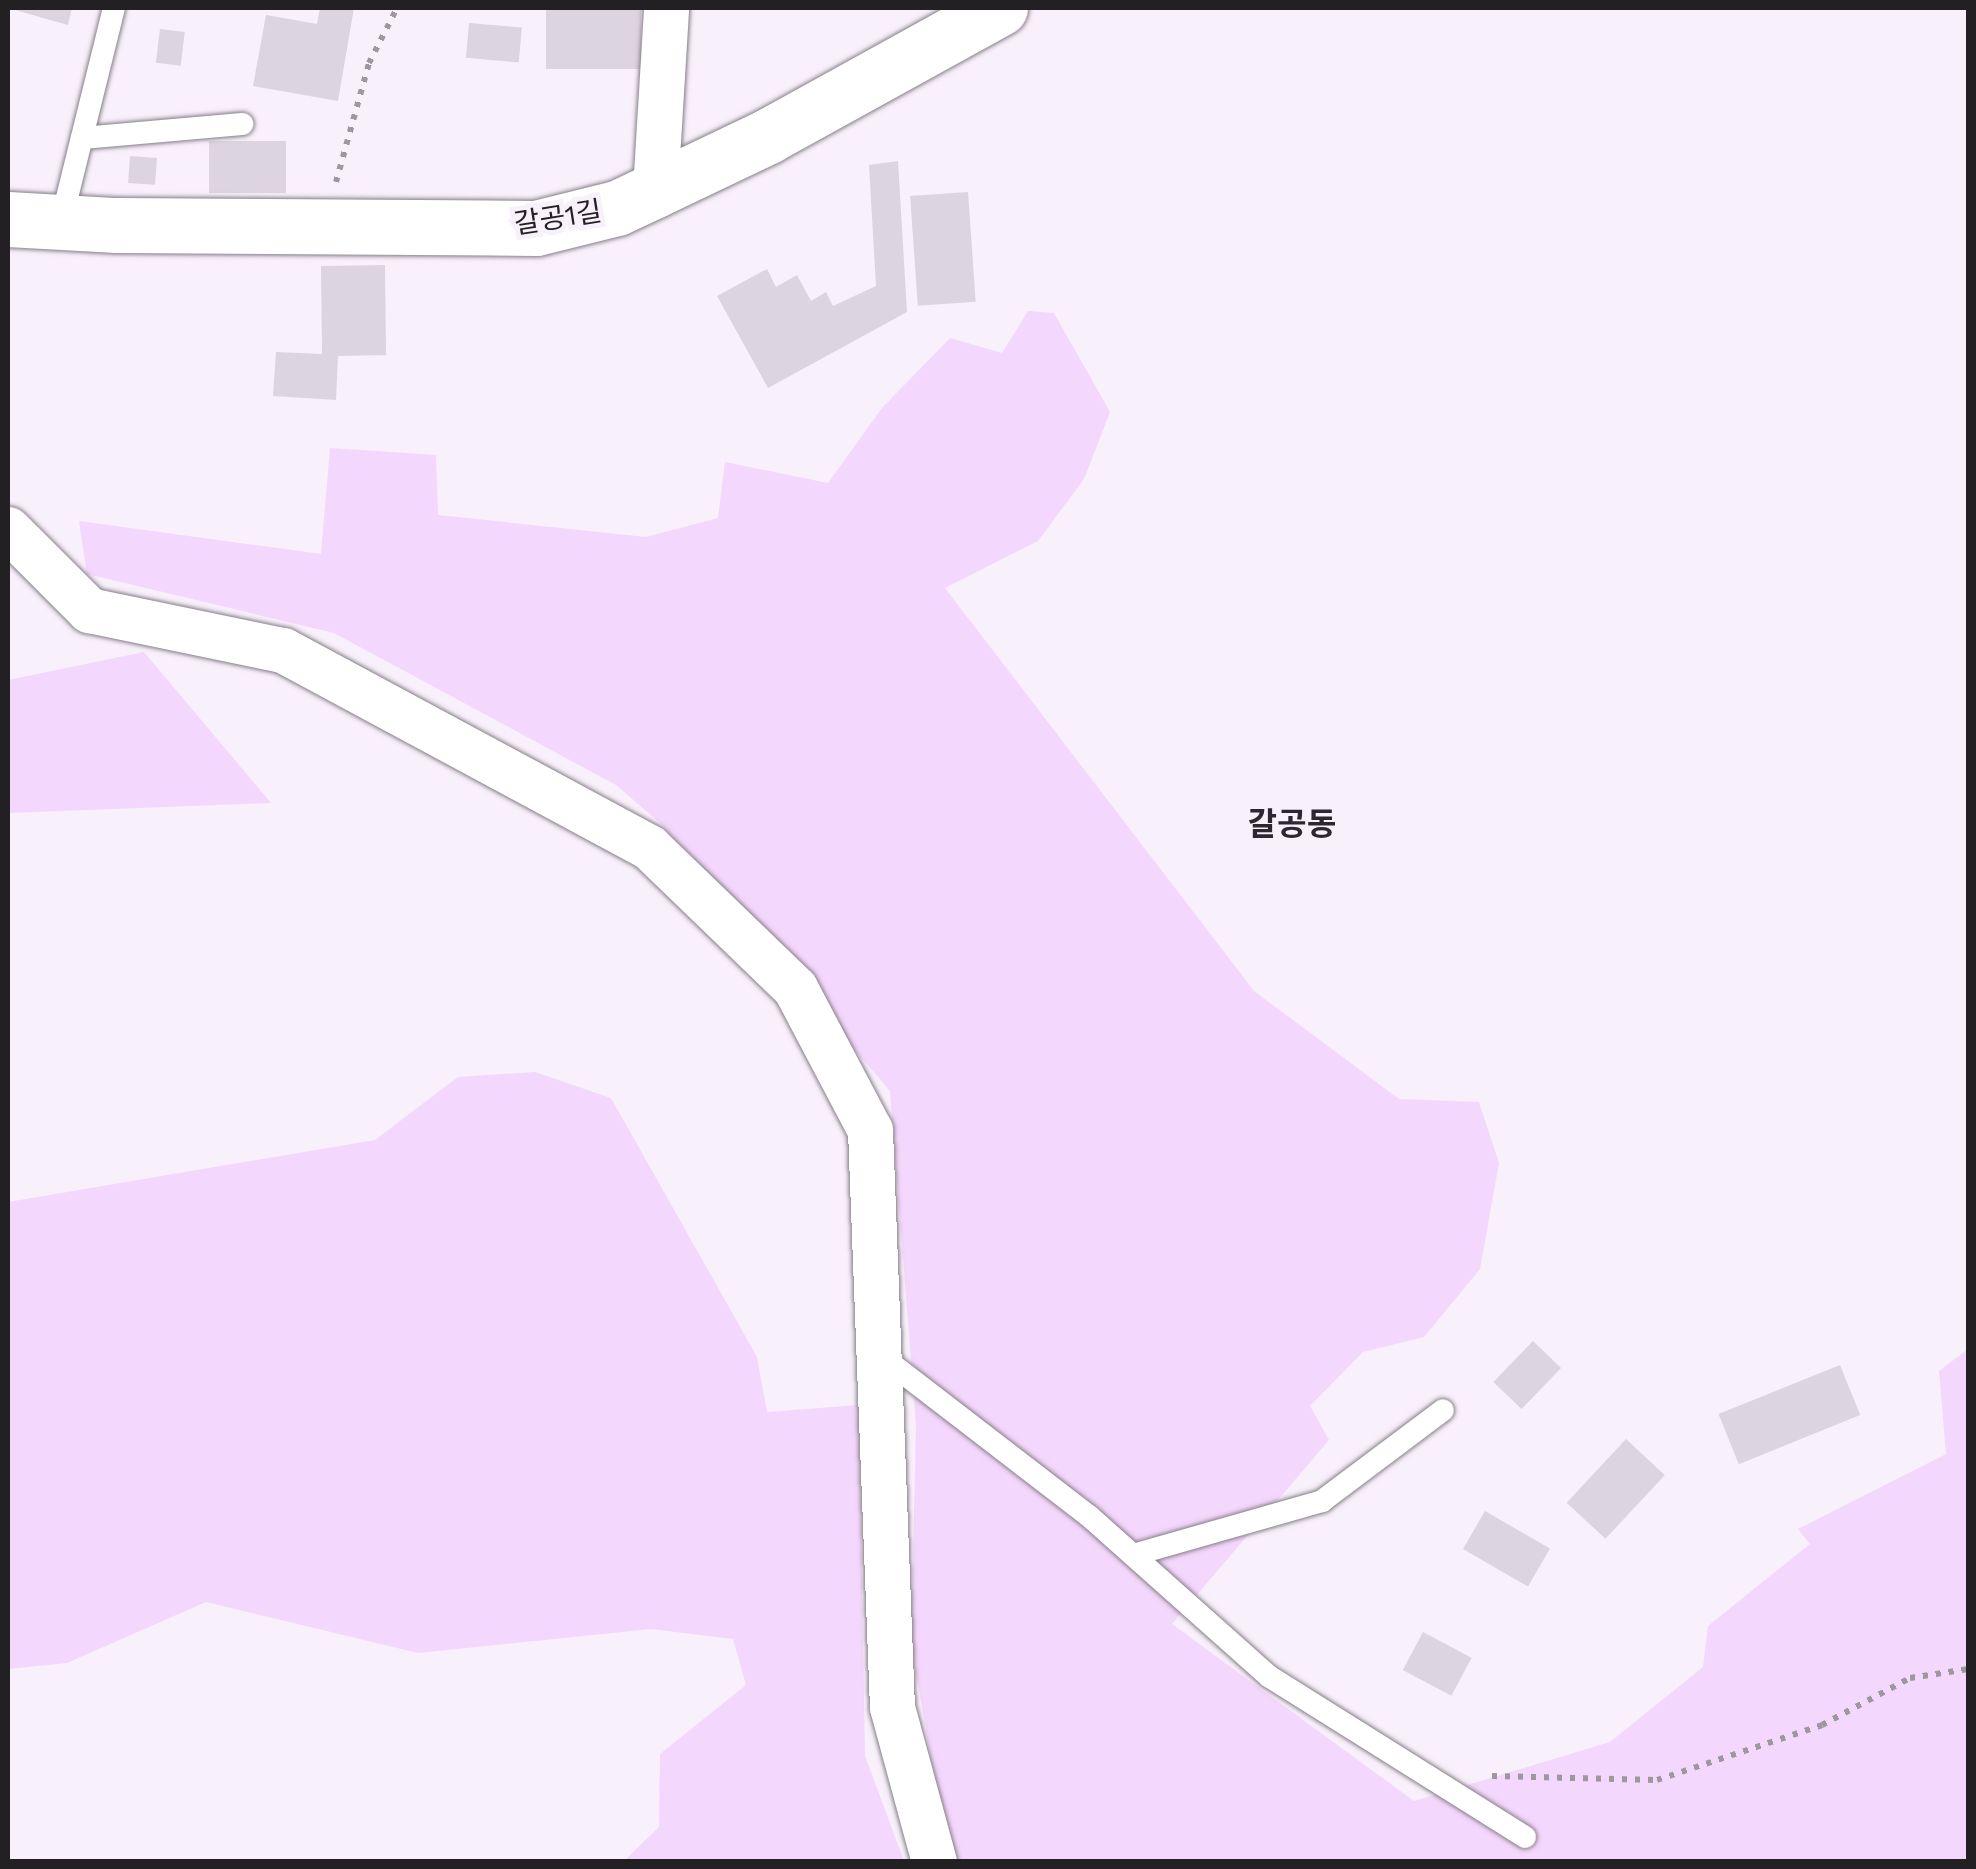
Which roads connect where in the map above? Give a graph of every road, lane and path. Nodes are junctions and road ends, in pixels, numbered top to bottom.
1 (114, 8) edge
2 (397, 8) edge
3 (666, 8) edge
4 (1000, 8) edge
5 (242, 124) dead end
6 (82, 138) junction
7 (655, 190) junction
8 (8, 219) edge
9 (61, 222) junction
10 (324, 227) junction
11 (8, 528) edge
12 (881, 1356) junction
13 (1444, 1410) dead end
14 (1133, 1555) junction
15 (1968, 1668) edge
16 (1489, 1775) dead end
17 (1526, 1837) dead end
18 (934, 1862) edge

1 - 6 lane
2 - 10 path
3 - 7 street
4 - 7 street, 갈공1길
5 - 6 lane
6 - 9 lane
7 - 10 street, 갈공1길
8 - 9 street, 갈공1길
9 - 10 street, 갈공1길
11 - 12 street
12 - 14 lane
12 - 18 street
13 - 14 lane
14 - 17 lane
15 - 16 path

